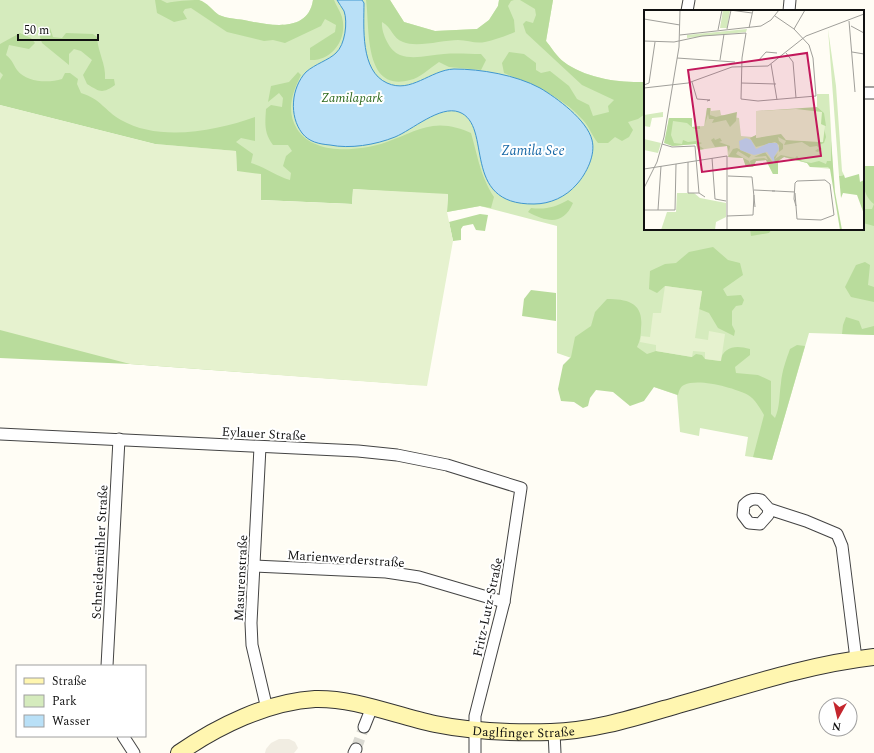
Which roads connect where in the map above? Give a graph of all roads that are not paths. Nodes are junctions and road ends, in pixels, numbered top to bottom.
1 (689, 0) edge
2 (790, 0) edge
3 (687, 10) edge
4 (789, 10) edge
5 (0, 434) edge
6 (119, 439) junction
7 (260, 447) junction
8 (522, 488) joint
9 (768, 509) dead end
10 (254, 566) junction
11 (504, 602) junction
12 (874, 657) edge
13 (856, 659) junction
14 (107, 665) edge
15 (372, 707) junction
16 (267, 709) junction
17 (364, 727) tunnel mouth
18 (475, 730) junction
19 (554, 732) junction
20 (124, 737) edge
21 (185, 751) edge
22 (134, 753) edge
23 (475, 753) edge
24 (555, 753) edge

1 - 3 street
2 - 4 street
5 - 6 street, Eylauer Straße
6 - 7 street, Eylauer Straße
6 - 14 street, Schneidemühler Straße
7 - 8 street, Eylauer Straße
7 - 10 street, Masurenstraße
8 - 11 street, Fritz-Lutz-Straße
9 - 13 street
10 - 11 street, Marienwerderstraße
10 - 16 street, Masurenstraße
11 - 18 street, Fritz-Lutz-Straße
12 - 13 street, Daglfinger Straße
13 - 19 street, Daglfinger Straße
15 - 16 street, Daglfinger Straße
15 - 17 street
15 - 18 street, Daglfinger Straße
16 - 21 street, Daglfinger Straße
18 - 19 street, Daglfinger Straße
18 - 23 street, Fritz-Lutz-Straße
19 - 24 street
20 - 22 street

